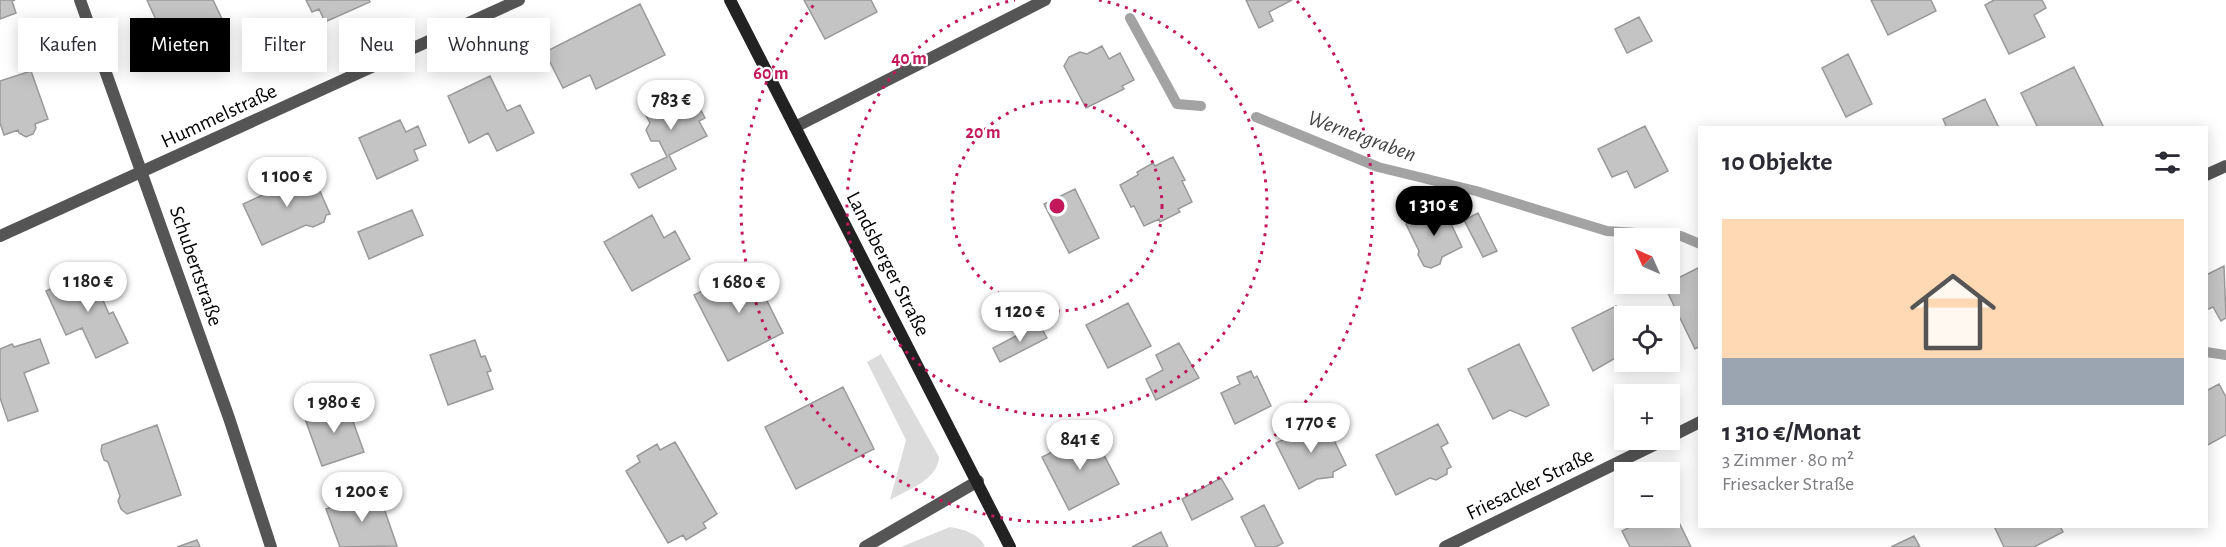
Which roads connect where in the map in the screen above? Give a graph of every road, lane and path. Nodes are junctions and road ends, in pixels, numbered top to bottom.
1 (81, 0) edge
2 (519, 0) edge
3 (730, 0) edge
4 (1045, 0) edge
5 (795, 127) junction
6 (2226, 166) edge
7 (143, 172) junction
8 (2208, 174) edge
9 (0, 236) edge
10 (1698, 423) edge
11 (1680, 432) edge
12 (1644, 450) edge
13 (978, 481) junction
14 (271, 547) edge
15 (865, 547) edge
16 (1010, 547) edge
17 (1445, 547) edge

1 - 7 street, Schubertstraße
2 - 7 street, Hummelstraße
3 - 5 street, Landsberger Straße
4 - 5 street
5 - 13 street, Landsberger Straße
6 - 8 street
7 - 9 street, Hummelstraße
7 - 14 street, Schubertstraße
10 - 11 street
12 - 17 street, Friesacker Straße
13 - 15 street
13 - 16 street, Landsberger Straße

